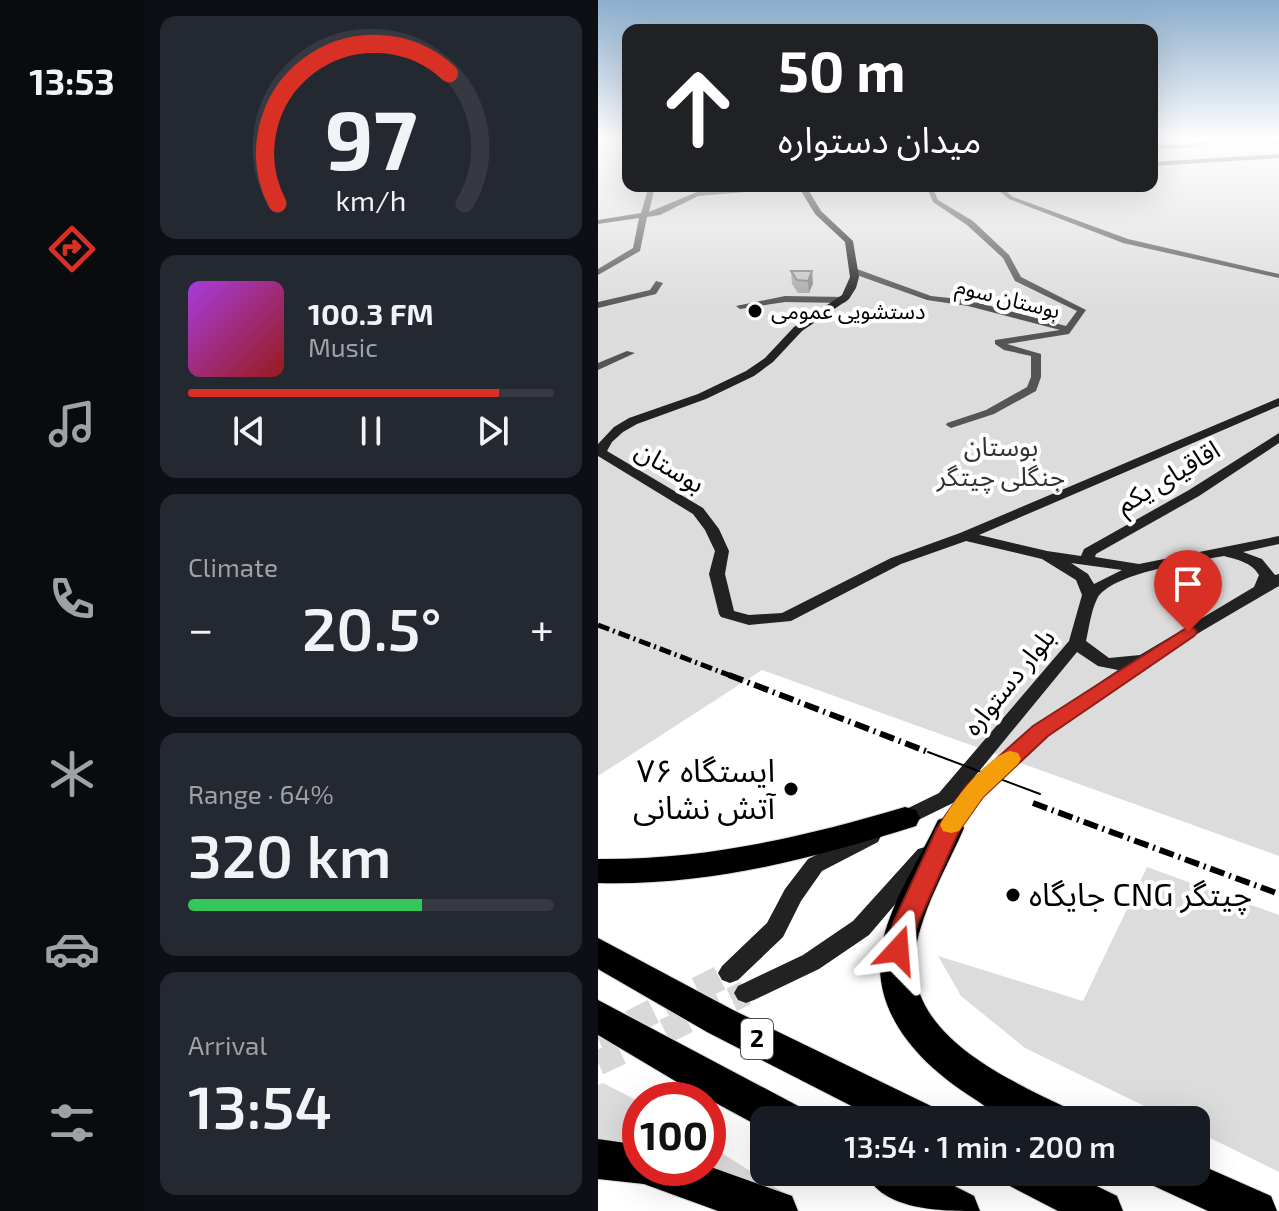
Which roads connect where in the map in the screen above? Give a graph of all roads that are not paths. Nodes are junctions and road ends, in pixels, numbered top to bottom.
1 (650, 196) edge
2 (693, 196) edge
3 (807, 196) edge
4 (933, 196) edge
5 (1008, 196) edge
6 (647, 214) junction
7 (598, 222) edge
8 (854, 271) junction
9 (598, 273) edge
10 (1279, 276) edge
11 (659, 283) dead end
12 (844, 300) junction
13 (598, 305) edge
14 (740, 306) dead end
15 (1066, 332) junction
16 (630, 353) dead end
17 (598, 367) edge
18 (1279, 402) edge
19 (951, 425) dead end
20 (1279, 437) edge
21 (965, 536) junction
22 (1279, 540) edge
23 (1225, 552) junction
24 (1047, 556) junction
25 (1087, 561) junction
26 (1140, 568) junction
27 (1271, 583) edge
28 (1090, 595) junction
29 (1077, 642) junction
30 (1163, 647) junction
31 (948, 813) junction
32 (905, 818) junction
33 (598, 871) edge
34 (598, 952) edge
35 (730, 973) tunnel mouth
36 (746, 993) tunnel mouth
37 (598, 1016) edge
38 (759, 1106) edge
39 (891, 1106) edge
40 (1024, 1106) edge
41 (598, 1159) edge
42 (622, 1162) edge
43 (706, 1186) edge
44 (912, 1186) edge
45 (1052, 1186) edge
46 (1200, 1186) edge
47 (777, 1211) edge
48 (959, 1211) edge
49 (1102, 1211) edge
50 (1256, 1211) edge

1 - 6 street
2 - 6 street
3 - 8 street
4 - 15 street
5 - 10 street
6 - 7 street
6 - 9 street
8 - 12 street
8 - 15 street, بوستان سوم
11 - 13 street
12 - 14 street
12 - 21 street, بوستان
15 - 19 street, بوستان سوم
16 - 17 street
18 - 21 street
20 - 25 street, اقاقیای یکم
21 - 24 street
22 - 23 street
23 - 26 street
23 - 27 street
24 - 25 street
24 - 28 street
25 - 26 street
26 - 28 street
27 - 30 street, بلوار دستواره
28 - 29 street, بلوار دستواره
29 - 30 street
29 - 31 street, بلوار دستواره
30 - 31 street, بلوار دستواره
31 - 32 street
31 - 36 street
31 - 40 highway
32 - 33 highway
32 - 35 street
34 - 39 highway, 2
37 - 38 highway, 2
41 - 42 highway
43 - 47 highway
44 - 48 highway
45 - 49 highway
46 - 50 highway

